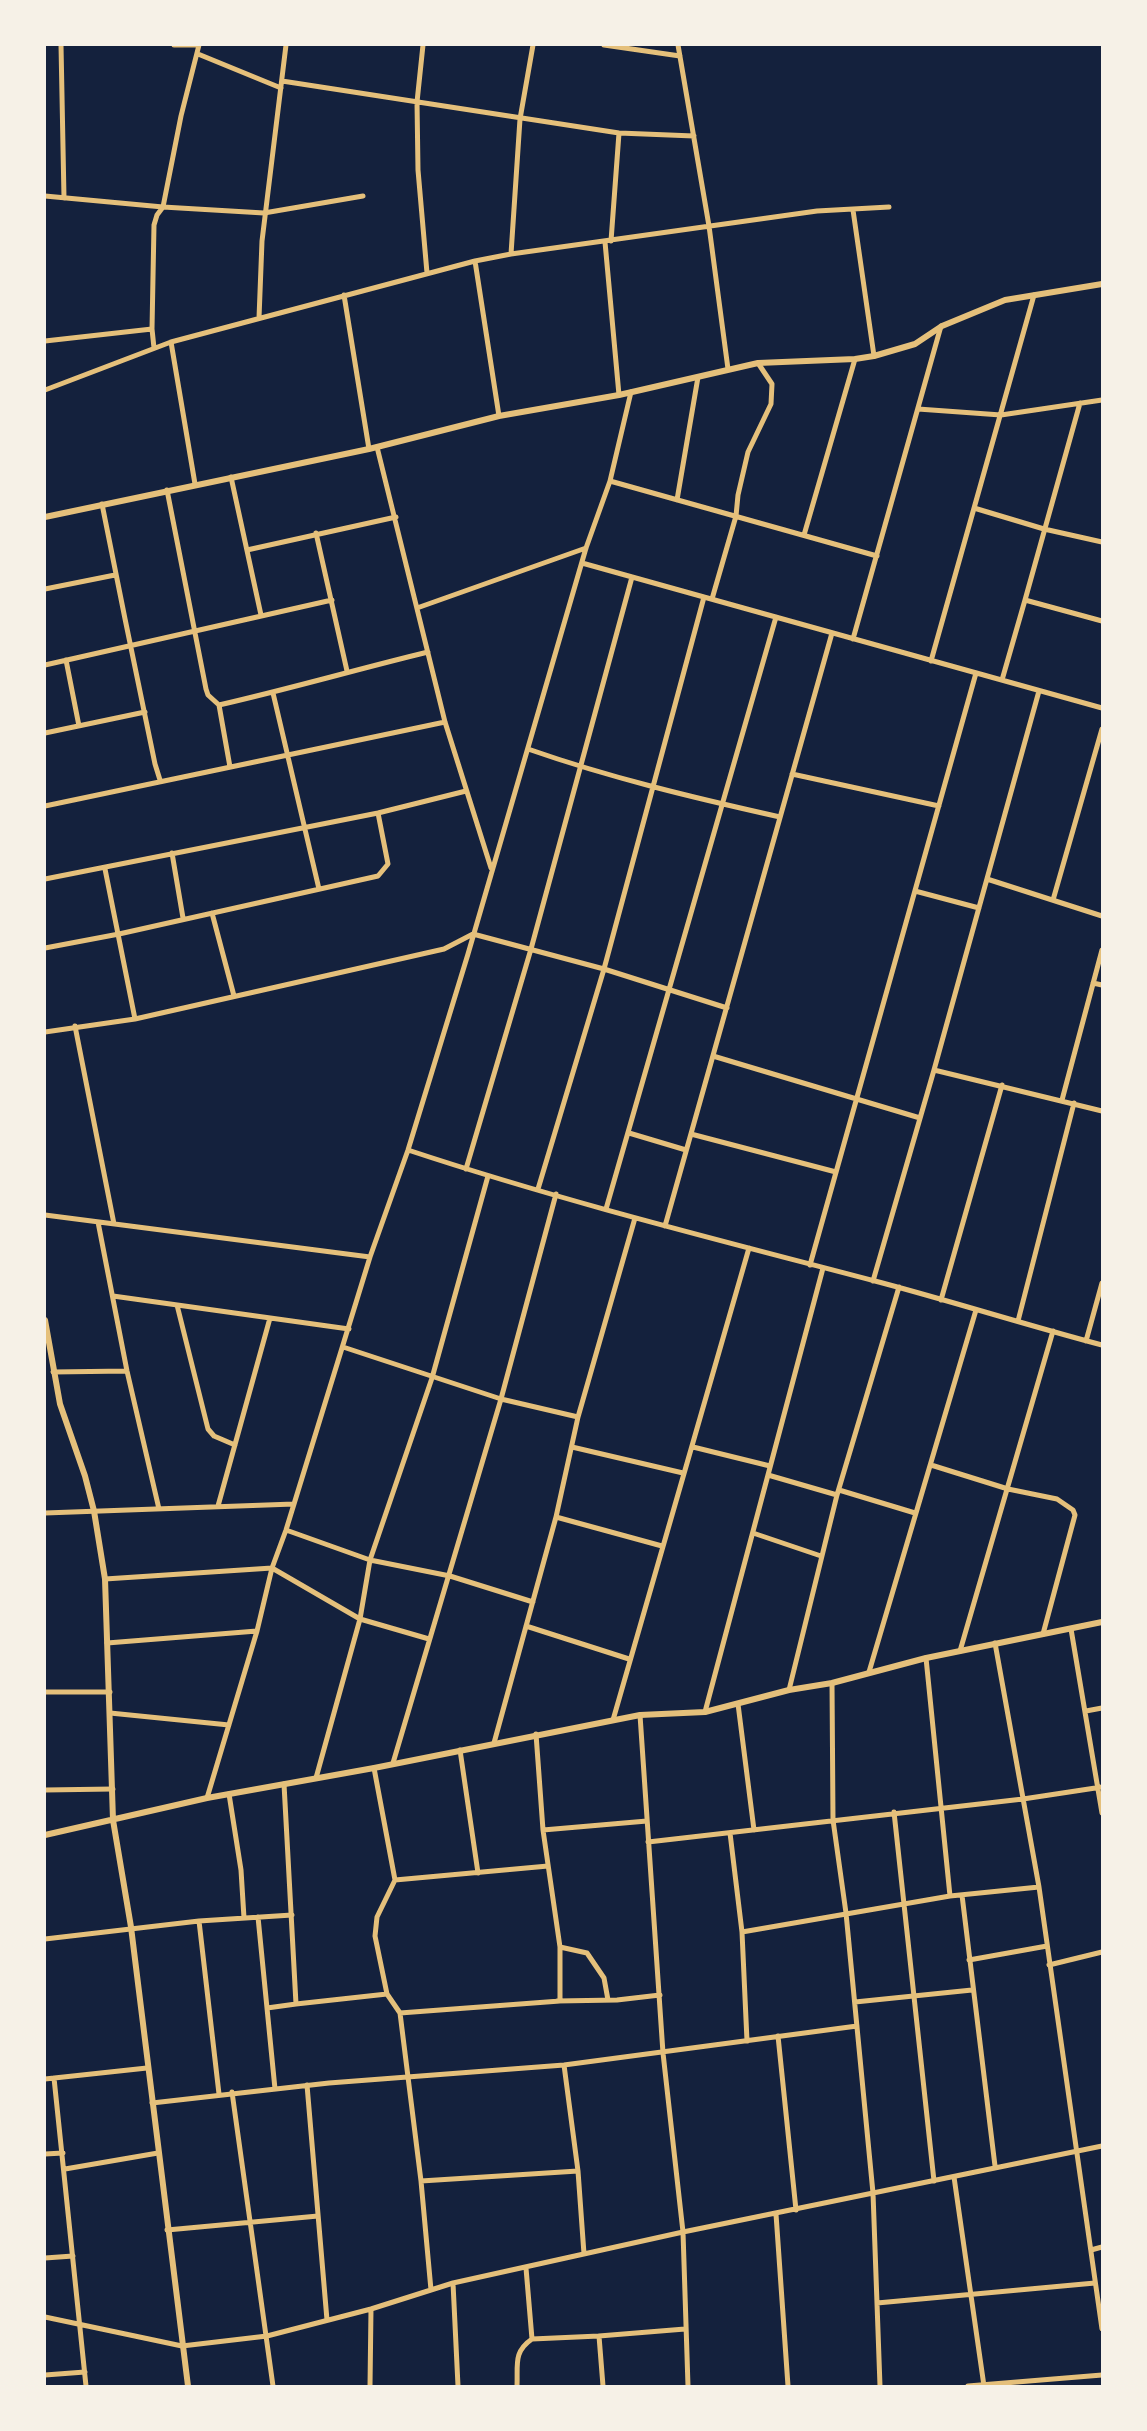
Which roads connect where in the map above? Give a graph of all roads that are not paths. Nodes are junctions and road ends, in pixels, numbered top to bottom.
1 (61, 45) edge
2 (174, 45) edge
3 (200, 45) edge
4 (286, 45) edge
5 (423, 45) edge
6 (533, 45) edge
7 (604, 45) edge
8 (678, 45) edge
9 (198, 54) junction
10 (680, 56) junction
11 (281, 84) junction
12 (417, 102) junction
13 (520, 119) junction
14 (619, 133) junction
15 (694, 136) junction
16 (45, 196) edge
17 (363, 196) dead end
18 (64, 198) junction
19 (163, 207) junction
20 (890, 207) dead end
21 (853, 210) junction
22 (264, 213) junction
23 (709, 226) junction
24 (608, 242) junction
25 (511, 254) junction
26 (475, 261) junction
27 (427, 273) junction
28 (1102, 284) edge
29 (344, 295) junction
30 (1034, 295) junction
31 (259, 318) junction
32 (942, 326) junction
33 (152, 328) junction
34 (45, 341) edge
35 (171, 342) junction
36 (154, 348) junction
37 (874, 356) junction
38 (855, 358) junction
39 (758, 363) junction
40 (728, 369) junction
41 (698, 377) junction
42 (45, 390) edge
43 (631, 392) junction
44 (618, 394) junction
45 (1102, 400) edge
46 (1080, 403) junction
47 (918, 409) junction
48 (1001, 415) junction
49 (499, 416) junction
50 (377, 447) junction
51 (369, 449) junction
52 (231, 477) junction
53 (610, 481) junction
54 (195, 483) junction
55 (167, 490) junction
56 (677, 500) junction
57 (102, 504) junction
58 (974, 508) junction
59 (45, 516) edge
60 (736, 516) junction
61 (396, 517) junction
62 (1044, 529) junction
63 (316, 533) junction
64 (804, 535) junction
65 (1102, 542) edge
66 (586, 548) junction
67 (248, 550) junction
68 (877, 555) junction
69 (582, 563) junction
70 (116, 575) junction
71 (632, 577) junction
72 (45, 589) edge
73 (704, 597) junction
74 (712, 599) junction
75 (332, 600) junction
76 (1025, 600) junction
77 (417, 608) junction
78 (261, 615) junction
79 (776, 617) junction
80 (1102, 621) edge
81 (196, 632) junction
82 (832, 633) junction
83 (853, 639) junction
84 (131, 646) junction
85 (428, 652) junction
86 (66, 660) junction
87 (931, 661) junction
88 (45, 665) edge
89 (347, 671) junction
90 (976, 673) junction
91 (1002, 680) junction
92 (1039, 691) junction
93 (273, 693) junction
94 (219, 705) junction
95 (1102, 708) edge
96 (145, 712) junction
97 (446, 722) junction
98 (78, 726) junction
99 (1102, 729) edge
100 (45, 733) edge
101 (528, 749) junction
102 (287, 756) junction
103 (230, 766) junction
104 (579, 767) junction
105 (792, 774) junction
106 (160, 780) junction
107 (651, 788) junction
108 (466, 791) junction
109 (724, 805) junction
110 (45, 806) edge
111 (939, 806) junction
112 (378, 813) junction
113 (780, 817) junction
114 (305, 827) junction
115 (172, 853) junction
116 (105, 868) junction
117 (491, 869) junction
118 (45, 879) edge
119 (987, 879) junction
120 (319, 889) junction
121 (915, 891) junction
122 (1053, 900) junction
123 (979, 908) junction
124 (212, 913) junction
125 (1102, 915) edge
126 (183, 918) junction
127 (119, 934) junction
128 (473, 934) junction
129 (45, 948) edge
130 (531, 949) junction
131 (1102, 950) edge
132 (604, 969) junction
133 (1093, 982) junction
134 (1102, 985) edge
135 (670, 991) junction
136 (234, 996) junction
137 (726, 1008) junction
138 (135, 1019) junction
139 (75, 1026) junction
140 (45, 1032) edge
141 (713, 1056) junction
142 (934, 1070) junction
143 (1002, 1085) junction
144 (856, 1100) junction
145 (1062, 1100) junction
146 (1074, 1103) junction
147 (1102, 1111) edge
148 (920, 1118) junction
149 (629, 1133) junction
150 (691, 1134) junction
151 (408, 1150) junction
152 (686, 1150) junction
153 (465, 1169) junction
154 (836, 1172) junction
155 (488, 1176) junction
156 (538, 1189) junction
157 (556, 1194) junction
158 (606, 1209) junction
159 (45, 1215) edge
160 (635, 1218) junction
161 (98, 1222) junction
162 (114, 1224) junction
163 (665, 1226) junction
164 (749, 1248) junction
165 (370, 1257) junction
166 (810, 1265) junction
167 (823, 1268) junction
168 (873, 1281) junction
169 (1102, 1283) edge
170 (898, 1287) junction
171 (113, 1296) junction
172 (941, 1300) junction
173 (177, 1305) junction
174 (976, 1310) junction
175 (270, 1318) junction
176 (45, 1320) edge
177 (1018, 1321) junction
178 (349, 1329) junction
179 (1053, 1331) junction
180 (1086, 1341) junction
181 (1102, 1345) edge
182 (343, 1347) junction
183 (127, 1371) junction
184 (53, 1372) junction
185 (432, 1378) junction
186 (501, 1399) junction
187 (578, 1417) junction
188 (235, 1445) junction
189 (572, 1447) junction
190 (693, 1447) junction
191 (931, 1465) junction
192 (770, 1466) junction
193 (683, 1473) junction
194 (768, 1475) junction
195 (1008, 1489) junction
196 (838, 1493) junction
197 (294, 1504) junction
198 (218, 1506) junction
199 (159, 1509) junction
200 (94, 1511) junction
201 (45, 1513) edge
202 (915, 1513) junction
203 (556, 1516) junction
204 (286, 1530) junction
205 (753, 1533) junction
206 (662, 1546) junction
207 (821, 1556) junction
208 (370, 1560) junction
209 (272, 1568) junction
210 (450, 1576) junction
211 (105, 1580) junction
212 (533, 1602) junction
213 (360, 1619) junction
214 (1102, 1622) edge
215 (526, 1626) junction
216 (1071, 1629) junction
217 (257, 1631) junction
218 (1043, 1634) junction
219 (429, 1639) junction
220 (107, 1643) junction
221 (995, 1643) junction
222 (960, 1651) junction
223 (926, 1658) junction
224 (629, 1659) junction
225 (869, 1672) junction
226 (832, 1683) junction
227 (789, 1690) junction
228 (45, 1692) edge
229 (110, 1692) junction
230 (738, 1704) junction
231 (1102, 1708) edge
232 (1086, 1711) junction
233 (705, 1712) junction
234 (110, 1713) junction
235 (640, 1714) junction
236 (614, 1720) junction
237 (229, 1725) junction
238 (536, 1734) junction
239 (494, 1743) junction
240 (460, 1750) junction
241 (393, 1763) junction
242 (374, 1768) junction
243 (316, 1778) junction
244 (284, 1784) junction
245 (1100, 1788) edge
246 (113, 1789) junction
247 (45, 1790) edge
248 (229, 1794) junction
249 (207, 1798) junction
250 (1023, 1799) junction
251 (940, 1807) junction
252 (894, 1812) junction
253 (1102, 1813) edge
254 (113, 1820) junction
255 (833, 1820) junction
256 (647, 1821) junction
257 (543, 1830) junction
258 (754, 1830) junction
259 (730, 1833) junction
260 (45, 1835) edge
261 (648, 1842) junction
262 (548, 1866) junction
263 (478, 1873) junction
264 (395, 1880) junction
265 (1039, 1887) junction
266 (962, 1895) junction
267 (950, 1896) junction
268 (903, 1905) junction
269 (846, 1913) junction
270 (292, 1915) junction
271 (258, 1917) junction
272 (244, 1918) junction
273 (199, 1921) junction
274 (131, 1927) junction
275 (742, 1932) junction
276 (45, 1939) edge
277 (1047, 1946) junction
278 (560, 1947) junction
279 (1102, 1952) edge
280 (969, 1960) junction
281 (1049, 1965) junction
282 (972, 1990) junction
283 (387, 1994) junction
284 (914, 1994) junction
285 (660, 1995) junction
286 (608, 2000) junction
287 (560, 2001) junction
288 (855, 2002) junction
289 (296, 2004) junction
290 (267, 2008) junction
291 (400, 2013) junction
292 (857, 2026) junction
293 (778, 2036) junction
294 (747, 2042) junction
295 (663, 2053) junction
296 (564, 2064) junction
297 (147, 2068) junction
298 (409, 2076) junction
299 (54, 2078) junction
300 (45, 2079) edge
301 (307, 2085) junction
302 (275, 2089) junction
303 (232, 2092) junction
304 (219, 2094) junction
305 (152, 2103) junction
306 (1102, 2146) edge
307 (1077, 2151) junction
308 (63, 2153) junction
309 (158, 2153) junction
310 (45, 2154) edge
311 (995, 2166) junction
312 (65, 2169) junction
313 (578, 2171) junction
314 (954, 2176) junction
315 (421, 2181) junction
316 (934, 2181) junction
317 (873, 2193) junction
318 (796, 2210) junction
319 (776, 2214) junction
320 (318, 2216) junction
321 (250, 2222) junction
322 (167, 2229) junction
323 (683, 2232) junction
324 (1102, 2247) edge
325 (1091, 2250) junction
326 (584, 2254) junction
327 (74, 2256) junction
328 (45, 2258) edge
329 (526, 2268) junction
330 (453, 2283) junction
331 (1095, 2283) junction
332 (431, 2290) junction
333 (971, 2293) junction
334 (1100, 2297) edge
335 (877, 2303) junction
336 (371, 2309) junction
337 (45, 2317) edge
338 (327, 2320) junction
339 (78, 2324) junction
340 (685, 2329) junction
341 (1102, 2329) edge
342 (267, 2336) junction
343 (599, 2336) junction
344 (532, 2339) junction
345 (182, 2346) junction
346 (85, 2372) junction
347 (1102, 2375) edge
348 (45, 2376) edge
349 (984, 2385) edge
350 (86, 2386) edge
351 (188, 2386) edge
352 (273, 2386) edge
353 (370, 2386) edge
354 (458, 2386) edge
355 (517, 2386) edge
356 (603, 2386) edge
357 (688, 2386) edge
358 (788, 2386) edge
359 (880, 2386) edge
360 (968, 2386) edge

1 - 18 street
2 - 3 street
3 - 9 street
4 - 11 street
5 - 12 street
6 - 13 street
7 - 10 street
8 - 10 street
9 - 11 street
9 - 19 street
10 - 15 street
11 - 12 street
11 - 22 street
12 - 13 street
12 - 27 street
13 - 14 street
13 - 25 street
14 - 15 street
14 - 24 street
15 - 23 street
16 - 18 street
17 - 22 street
18 - 19 street
19 - 22 street
19 - 33 street
20 - 21 street
21 - 23 street
21 - 37 street
22 - 31 street
23 - 24 street
23 - 40 street
24 - 25 street
24 - 44 street
25 - 26 street
26 - 27 street
26 - 49 street
27 - 29 street
28 - 30 street
29 - 31 street
29 - 51 street
30 - 32 street
30 - 48 street
31 - 35 street
32 - 37 street
32 - 47 street
33 - 34 street
33 - 36 street
35 - 36 street
35 - 54 street
36 - 42 street
37 - 38 street
38 - 39 street
38 - 64 street
39 - 40 street
39 - 60 street
40 - 41 street
41 - 43 street
41 - 56 street
43 - 44 street
43 - 53 street
44 - 49 street
45 - 46 street
46 - 48 street
46 - 62 street
47 - 48 street
47 - 68 street
48 - 58 street
49 - 50 street
50 - 51 street
50 - 61 street
51 - 52 street
52 - 54 street
52 - 67 street
53 - 56 street
53 - 66 street
54 - 55 street
55 - 57 street
55 - 81 street
56 - 60 street
57 - 59 street
57 - 70 street
58 - 62 street
58 - 87 street
60 - 64 street
60 - 74 street
61 - 63 street
61 - 77 street
62 - 65 street
62 - 76 street
63 - 67 street
63 - 75 street
64 - 68 street
66 - 69 street
66 - 77 street
67 - 78 street
68 - 83 street
69 - 71 street
69 - 101 street
70 - 72 street
70 - 84 street
71 - 73 street
71 - 104 street
73 - 74 street
73 - 107 street
74 - 79 street
75 - 78 street
75 - 89 street
76 - 80 street
76 - 91 street
77 - 85 street
78 - 81 street
79 - 82 street
79 - 109 street
81 - 84 street
81 - 94 street
82 - 83 street
82 - 105 street
83 - 87 street
84 - 86 street
84 - 96 street
85 - 89 street
85 - 97 street
86 - 88 street
86 - 98 street
87 - 90 street
89 - 93 street
90 - 91 street
90 - 111 street
91 - 92 street
92 - 95 street
92 - 119 street
93 - 94 street
93 - 102 street
94 - 103 street
96 - 98 street
96 - 106 street
97 - 102 street
97 - 108 street
98 - 100 street
99 - 122 street
101 - 104 street
101 - 117 street
102 - 103 street
102 - 114 street
103 - 106 street
104 - 107 street
104 - 130 street
105 - 111 street
105 - 113 street
106 - 110 street
107 - 109 street
107 - 132 street
108 - 112 street
108 - 117 street
109 - 113 street
109 - 135 street
111 - 121 street
112 - 114 street
112 - 120 street
113 - 137 street
114 - 115 street
114 - 120 street
115 - 116 street
115 - 126 street
116 - 118 street
116 - 127 street
117 - 128 street
119 - 122 street
119 - 123 street
120 - 124 street
121 - 123 street
121 - 144 street
122 - 125 street
123 - 142 street
124 - 126 street
124 - 136 street
126 - 127 street
127 - 129 street
127 - 138 street
128 - 130 street
128 - 136 street
128 - 151 street
130 - 132 street
130 - 153 street
131 - 133 street
132 - 135 street
132 - 156 street
133 - 134 street
133 - 145 street
135 - 137 street
135 - 149 street
136 - 138 street
137 - 141 street
138 - 139 street
139 - 140 street
139 - 162 street
141 - 144 street
141 - 150 street
142 - 143 street
142 - 148 street
143 - 145 street
143 - 172 street
144 - 148 street
144 - 154 street
145 - 146 street
146 - 147 street
146 - 177 street
148 - 168 street
149 - 152 street
149 - 158 street
150 - 152 street
150 - 154 street
151 - 153 street
151 - 165 street
152 - 163 street
153 - 155 street
154 - 166 street
155 - 156 street
155 - 185 street
156 - 157 street
157 - 158 street
157 - 186 street
158 - 160 street
159 - 161 street
160 - 163 street
160 - 187 street
161 - 162 street
161 - 171 street
162 - 165 street
163 - 164 street
164 - 166 street
164 - 190 street
165 - 178 street
166 - 167 street
167 - 168 street
167 - 192 street
168 - 170 street
169 - 180 street
170 - 172 street
170 - 196 street
171 - 173 street
171 - 183 street
172 - 174 street
173 - 175 street
173 - 188 street
174 - 177 street
174 - 191 street
175 - 178 street
175 - 188 street
176 - 184 street
177 - 179 street
178 - 182 street
179 - 180 street
179 - 195 street
180 - 181 street
182 - 185 street
182 - 197 street
183 - 184 street
183 - 199 street
184 - 200 street
185 - 186 street
185 - 208 street
186 - 187 street
186 - 210 street
187 - 189 street
188 - 198 street
189 - 193 street
189 - 203 street
190 - 192 street
190 - 193 street
191 - 195 street
191 - 202 street
192 - 194 street
193 - 206 street
194 - 196 street
194 - 205 street
195 - 218 street
195 - 222 street
196 - 202 street
196 - 207 street
197 - 198 street
197 - 204 street
198 - 199 street
199 - 200 street
200 - 201 street
200 - 211 street
202 - 225 street
203 - 206 street
203 - 212 street
204 - 208 street
204 - 209 street
205 - 207 street
205 - 233 street
206 - 224 street
207 - 227 street
208 - 210 street
208 - 213 street
209 - 211 street
209 - 213 street
209 - 217 street
210 - 212 street
210 - 219 street
211 - 220 street
212 - 215 street
213 - 219 street
213 - 243 street
214 - 216 street
215 - 224 street
215 - 239 street
216 - 218 street
216 - 232 street
217 - 220 street
217 - 237 street
218 - 221 street
219 - 241 street
220 - 229 street
221 - 222 street
221 - 250 street
222 - 223 street
223 - 225 street
223 - 251 street
224 - 236 street
225 - 226 street
226 - 227 street
226 - 255 street
227 - 230 street
228 - 229 street
229 - 234 street
230 - 233 street
230 - 258 street
231 - 232 street
232 - 245 street
233 - 235 street
234 - 237 street
234 - 246 street
235 - 236 street
235 - 256 street
236 - 238 street
237 - 249 street
238 - 239 street
238 - 257 street
239 - 240 street
240 - 241 street
240 - 263 street
241 - 242 street
242 - 243 street
242 - 264 street
243 - 244 street
244 - 248 street
244 - 270 street
245 - 250 street
245 - 253 street
246 - 247 street
246 - 254 street
248 - 249 street
248 - 272 street
249 - 254 street
250 - 251 street
250 - 265 street
251 - 252 street
251 - 267 street
252 - 255 street
252 - 268 street
254 - 260 street
254 - 274 street
255 - 258 street
255 - 269 street
256 - 257 street
256 - 261 street
257 - 262 street
258 - 259 street
259 - 261 street
259 - 275 street
261 - 285 street
262 - 263 street
262 - 278 street
263 - 264 street
264 - 283 street
265 - 266 street
265 - 277 street
266 - 267 street
266 - 280 street
267 - 268 street
268 - 269 street
268 - 284 street
269 - 275 street
269 - 288 street
270 - 271 street
270 - 289 street
271 - 272 street
271 - 290 street
272 - 273 street
273 - 274 street
273 - 304 street
274 - 276 street
274 - 297 street
275 - 294 street
277 - 280 street
277 - 281 street
278 - 286 street
278 - 287 street
279 - 281 street
280 - 282 street
281 - 307 street
282 - 284 street
282 - 311 street
283 - 289 street
283 - 291 street
284 - 288 street
284 - 316 street
285 - 286 street
285 - 295 street
286 - 287 street
287 - 291 street
288 - 292 street
289 - 290 street
290 - 302 street
291 - 298 street
292 - 293 street
292 - 317 street
293 - 294 street
293 - 318 street
294 - 295 street
295 - 296 street
295 - 323 street
296 - 298 street
296 - 313 street
297 - 299 street
297 - 305 street
298 - 301 street
298 - 315 street
299 - 300 street
299 - 308 street
301 - 302 street
301 - 320 street
302 - 303 street
303 - 304 street
303 - 321 street
304 - 305 street
305 - 309 street
306 - 307 street
307 - 311 street
307 - 325 street
308 - 310 street
308 - 312 street
309 - 312 street
309 - 322 street
311 - 314 street
312 - 327 street
313 - 315 street
313 - 326 street
314 - 316 street
314 - 333 street
315 - 332 street
316 - 317 street
317 - 318 street
317 - 335 street
318 - 319 street
319 - 323 street
319 - 358 street
320 - 321 street
320 - 338 street
321 - 322 street
321 - 342 street
322 - 345 street
323 - 326 street
323 - 340 street
324 - 325 street
325 - 331 street
326 - 329 street
327 - 328 street
327 - 339 street
329 - 330 street
329 - 344 street
330 - 332 street
330 - 354 street
331 - 333 street
331 - 334 street
332 - 336 street
333 - 335 street
333 - 349 street
334 - 341 street
335 - 359 street
336 - 338 street
336 - 353 street
337 - 339 street
338 - 342 street
339 - 345 street
339 - 346 street
340 - 343 street
340 - 357 street
342 - 345 street
342 - 352 street
343 - 344 street
343 - 356 street
344 - 355 street
345 - 351 street
346 - 348 street
346 - 350 street
347 - 349 street
349 - 360 street

